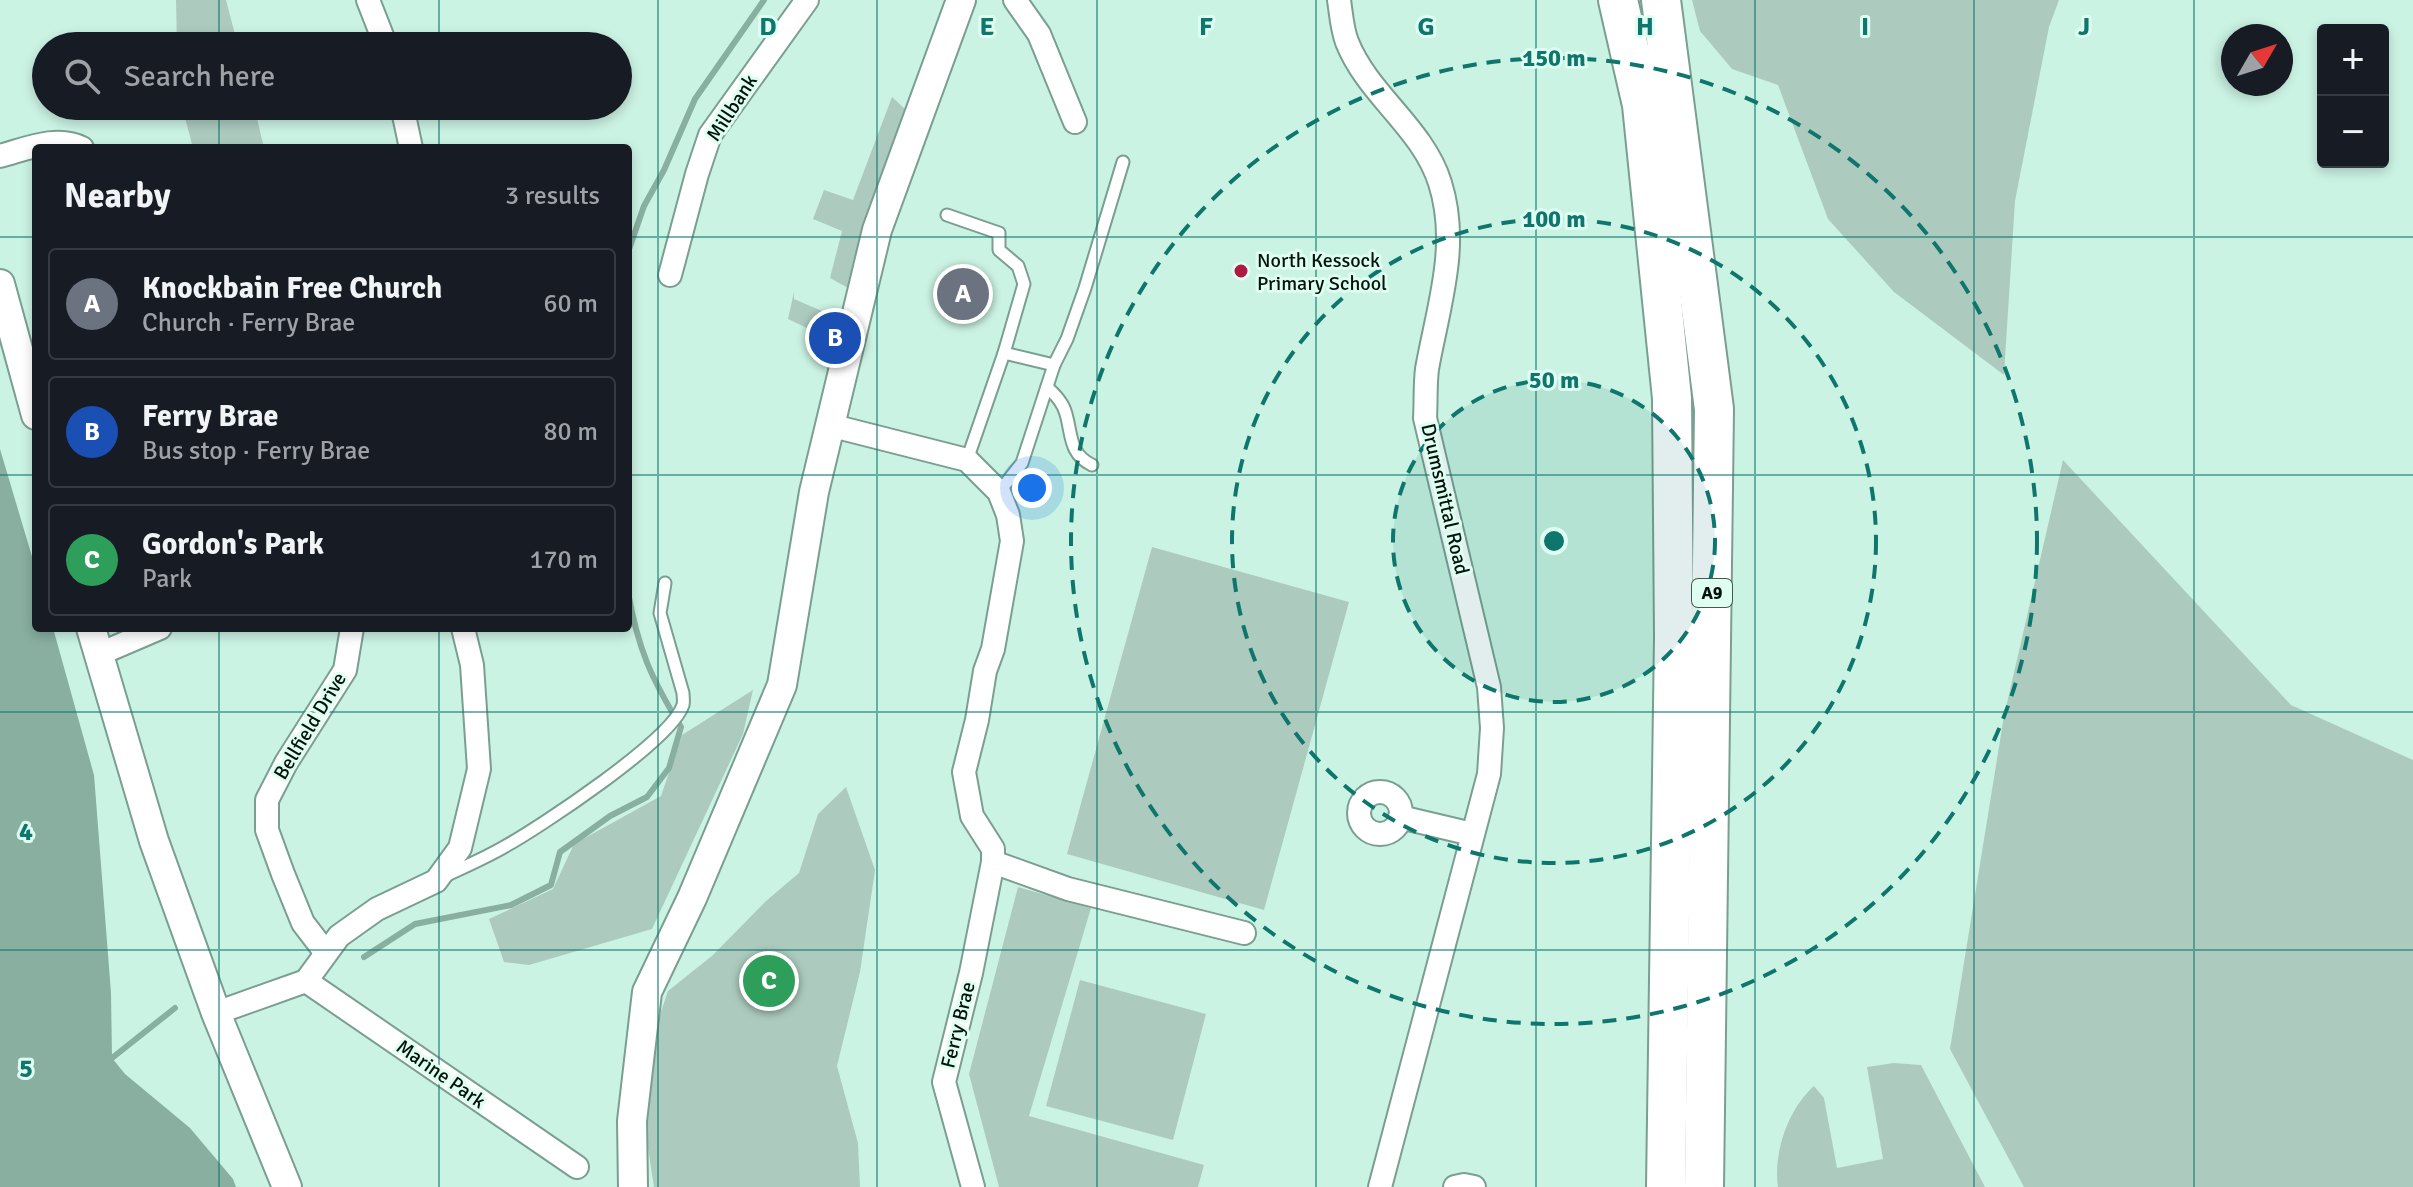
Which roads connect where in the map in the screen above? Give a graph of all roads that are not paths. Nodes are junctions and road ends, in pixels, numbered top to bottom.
1 (368, 0) edge
2 (807, 0) edge
3 (961, 0) edge
4 (1015, 0) edge
5 (1339, 0) edge
6 (1618, 0) edge
7 (1661, 1) edge
8 (381, 32) edge
9 (405, 120) edge
10 (1075, 122) dead end
11 (44, 144) edge
12 (73, 144) edge
13 (410, 144) edge
14 (32, 147) edge
15 (0, 156) edge
16 (1123, 162) dead end
17 (947, 215) dead end
18 (670, 275) dead end
19 (0, 284) edge
20 (1004, 353) junction
21 (1054, 365) junction
22 (1047, 387) junction
23 (32, 400) edge
24 (829, 425) junction
25 (967, 460) junction
26 (1092, 465) dead end
27 (999, 492) junction
28 (665, 583) dead end
29 (141, 632) edge
30 (351, 632) edge
31 (464, 632) edge
32 (94, 642) edge
33 (1400, 817) dead end
34 (1472, 834) junction
35 (993, 862) junction
36 (436, 881) junction
37 (1244, 933) dead end
38 (326, 953) junction
39 (306, 981) junction
40 (216, 1013) junction
41 (577, 1167) dead end
42 (1385, 1186) edge
43 (287, 1187) edge
44 (633, 1187) edge
45 (973, 1187) edge
46 (1455, 1187) edge
47 (1474, 1187) edge
48 (1666, 1187) edge
49 (1704, 1187) edge

1 - 8 street
2 - 18 street, Millbank
3 - 24 street
4 - 10 street
5 - 34 street, Drumsmittal Road
6 - 48 highway, A9
7 - 49 highway, A9
9 - 13 street
11 - 12 street
14 - 15 street
16 - 21 lane
17 - 20 lane
19 - 23 street
20 - 21 lane
20 - 25 lane
21 - 22 lane
22 - 26 lane
22 - 27 lane
24 - 25 street
24 - 44 street
25 - 27 street
27 - 35 street
28 - 36 lane
29 - 32 street
30 - 38 street, Bellfield Drive
31 - 36 street
32 - 40 street
33 - 34 street
34 - 42 street, Drumsmittal Road
35 - 37 street
35 - 45 street, Ferry Brae
36 - 38 street
38 - 39 street
39 - 40 street
39 - 41 street, Marine Park
40 - 43 street
46 - 47 street

